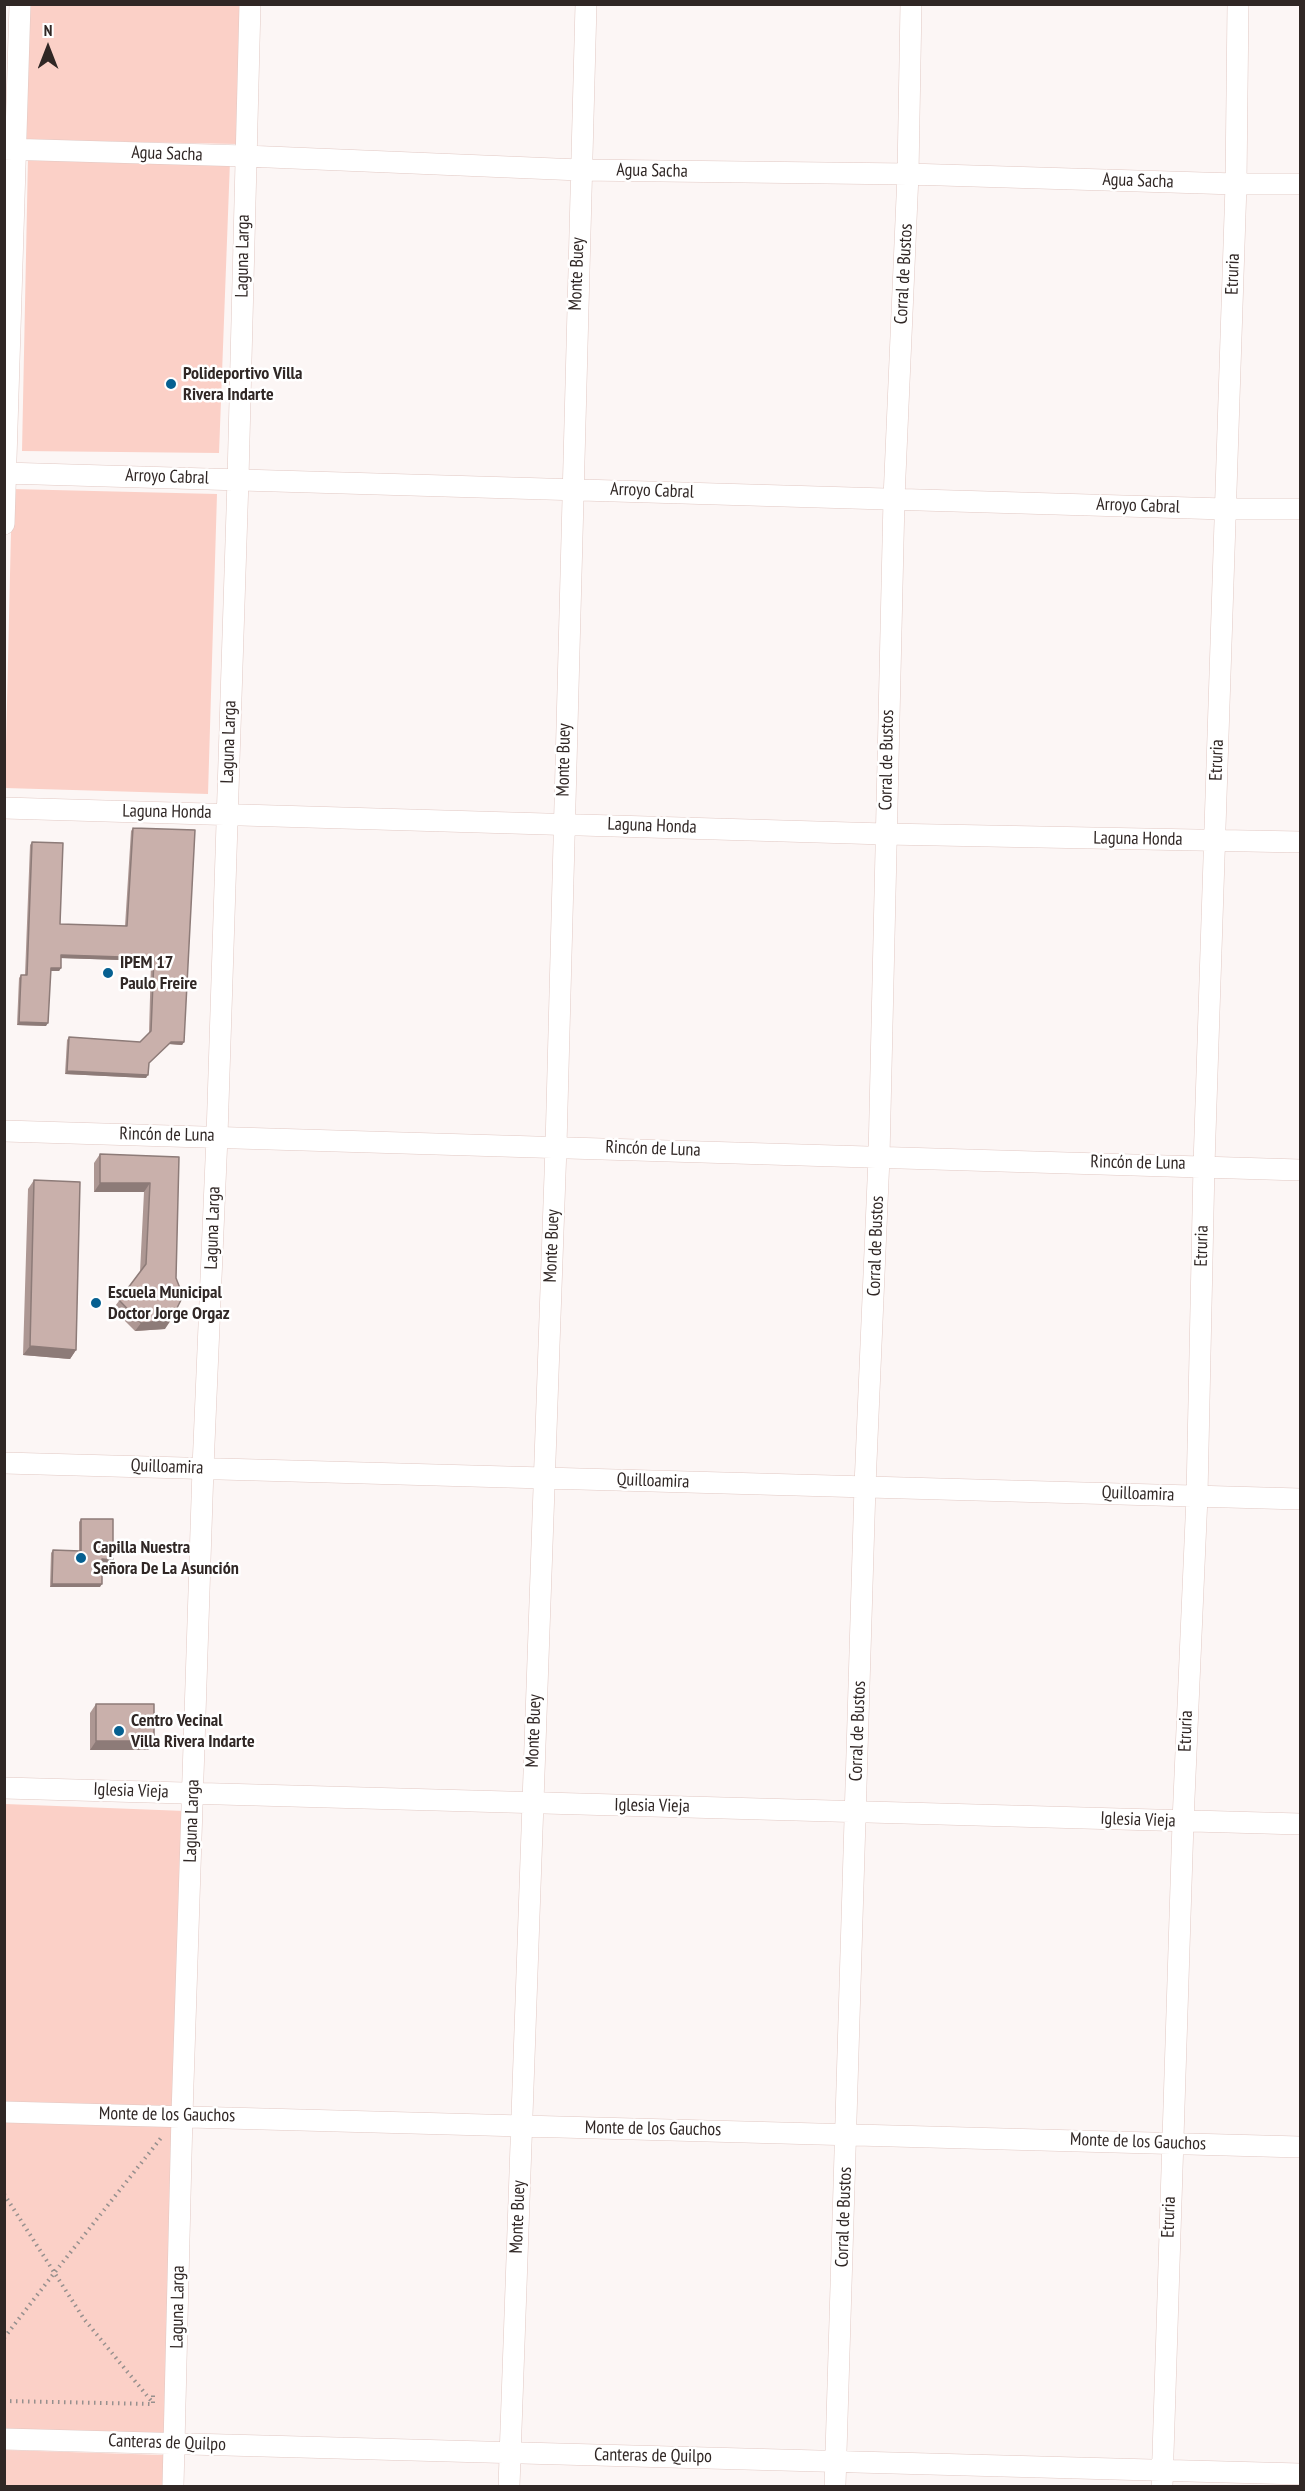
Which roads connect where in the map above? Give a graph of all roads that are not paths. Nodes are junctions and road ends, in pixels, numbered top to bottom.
1 (20, 4) edge
2 (250, 4) edge
3 (585, 4) edge
4 (911, 4) edge
5 (1238, 4) edge
6 (10, 149) edge
7 (245, 156) junction
8 (580, 170) junction
9 (908, 174) junction
10 (1236, 184) junction
11 (1300, 184) edge
12 (5, 473) edge
13 (238, 479) junction
14 (571, 489) junction
15 (894, 499) junction
16 (1300, 508) edge
17 (1226, 509) junction
18 (4, 524) edge
19 (4, 808) edge
20 (227, 813) junction
21 (562, 824) junction
22 (885, 834) junction
23 (1214, 841) junction
24 (1300, 843) edge
25 (4, 1131) edge
26 (217, 1136) junction
27 (556, 1146) junction
28 (879, 1157) junction
29 (1204, 1165) junction
30 (1300, 1170) edge
31 (4, 1463) edge
32 (203, 1468) junction
33 (543, 1478) junction
34 (865, 1486) junction
35 (1197, 1496) junction
36 (1300, 1499) edge
37 (4, 1788) edge
38 (192, 1793) junction
39 (532, 1803) junction
40 (856, 1811) junction
41 (1183, 1822) junction
42 (1300, 1824) edge
43 (4, 2112) edge
44 (182, 2115) junction
45 (522, 2126) junction
46 (846, 2133) junction
47 (1171, 2143) junction
48 (1300, 2147) edge
49 (4, 2439) edge
50 (174, 2443) junction
51 (509, 2452) junction
52 (836, 2460) junction
53 (1300, 2474) edge
54 (1162, 2479) edge
55 (173, 2487) edge
56 (509, 2487) edge
57 (835, 2487) edge

1 - 6 street
2 - 7 street, Laguna Larga
3 - 8 street, Monte Buey
4 - 9 street, Corral de Bustos
5 - 10 street, Etruria
6 - 7 street, Agua Sacha
6 - 12 street
7 - 8 street, Agua Sacha
7 - 13 street, Laguna Larga
8 - 9 street, Agua Sacha
8 - 14 street, Monte Buey
9 - 10 street, Agua Sacha
9 - 15 street, Corral de Bustos
10 - 11 street, Agua Sacha
10 - 17 street, Etruria
12 - 13 street, Arroyo Cabral
12 - 18 street
13 - 14 street, Arroyo Cabral
13 - 20 street, Laguna Larga
14 - 15 street, Arroyo Cabral
14 - 21 street, Monte Buey
15 - 17 street, Arroyo Cabral
15 - 22 street, Corral de Bustos
16 - 17 street, Arroyo Cabral
17 - 23 street, Etruria
19 - 20 street, Laguna Honda
20 - 21 street, Laguna Honda
20 - 26 street, Laguna Larga
21 - 22 street, Laguna Honda
21 - 27 street, Monte Buey
22 - 23 street, Laguna Honda
22 - 28 street, Corral de Bustos
23 - 24 street, Laguna Honda
23 - 29 street, Etruria
25 - 26 street, Rincón de Luna
26 - 27 street, Rincón de Luna
26 - 32 street, Laguna Larga
27 - 28 street, Rincón de Luna
27 - 33 street, Monte Buey
28 - 29 street, Rincón de Luna
28 - 34 street, Corral de Bustos
29 - 30 street, Rincón de Luna
29 - 35 street, Etruria
31 - 32 street, Quilloamira
32 - 33 street, Quilloamira
32 - 38 street, Laguna Larga
33 - 34 street, Quilloamira
33 - 39 street, Monte Buey
34 - 35 street, Quilloamira
34 - 40 street, Corral de Bustos
35 - 36 street, Quilloamira
35 - 41 street, Etruria
37 - 38 street, Iglesia Vieja
38 - 39 street, Iglesia Vieja
38 - 44 street, Laguna Larga
39 - 40 street, Iglesia Vieja
39 - 45 street, Monte Buey
40 - 41 street, Iglesia Vieja
40 - 46 street, Corral de Bustos
41 - 42 street, Iglesia Vieja
41 - 47 street, Etruria
43 - 44 street, Monte de los Gauchos
44 - 45 street, Monte de los Gauchos
44 - 50 street, Laguna Larga
45 - 46 street, Monte de los Gauchos
45 - 51 street, Monte Buey
46 - 47 street, Monte de los Gauchos
46 - 52 street, Corral de Bustos
47 - 48 street, Monte de los Gauchos
47 - 54 street, Etruria
49 - 50 street, Canteras de Quilpo
50 - 51 street, Canteras de Quilpo
50 - 55 street, Laguna Larga
51 - 52 street, Canteras de Quilpo
51 - 56 street, Monte Buey
52 - 54 street, Canteras de Quilpo
52 - 57 street, Corral de Bustos
53 - 54 street, Canteras de Quilpo

